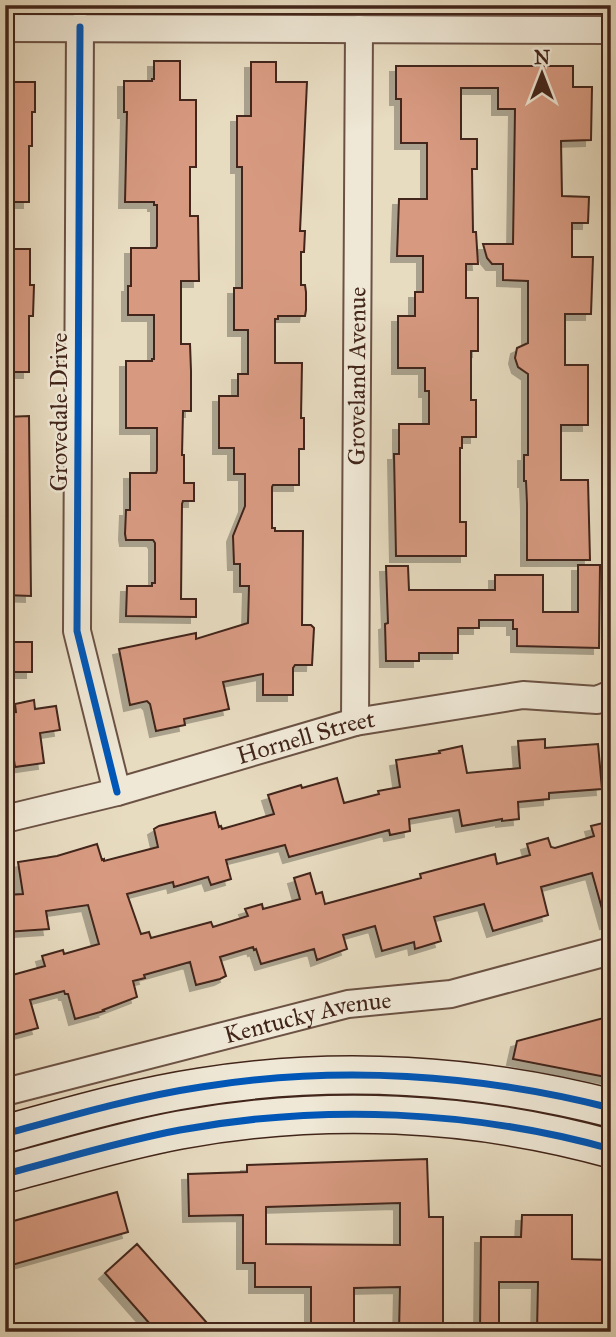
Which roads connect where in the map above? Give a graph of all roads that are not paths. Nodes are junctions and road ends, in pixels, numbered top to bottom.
1 (80, 27) junction
2 (5, 28) edge
3 (359, 29) junction
4 (611, 30) edge
5 (611, 694) edge
6 (355, 722) junction
7 (117, 792) junction
8 (5, 819) edge
9 (611, 951) edge
10 (5, 1093) edge
11 (611, 1108) edge
12 (5, 1134) edge
13 (611, 1149) edge
14 (5, 1174) edge

1 - 2 street
1 - 3 street
1 - 7 street, Grovedale Drive
3 - 4 street
3 - 6 street, Groveland Avenue
5 - 6 street, Hornell Street
6 - 7 street, Hornell Street
7 - 8 street, Hornell Street
9 - 10 street, Kentucky Avenue
11 - 12 main road
13 - 14 main road

